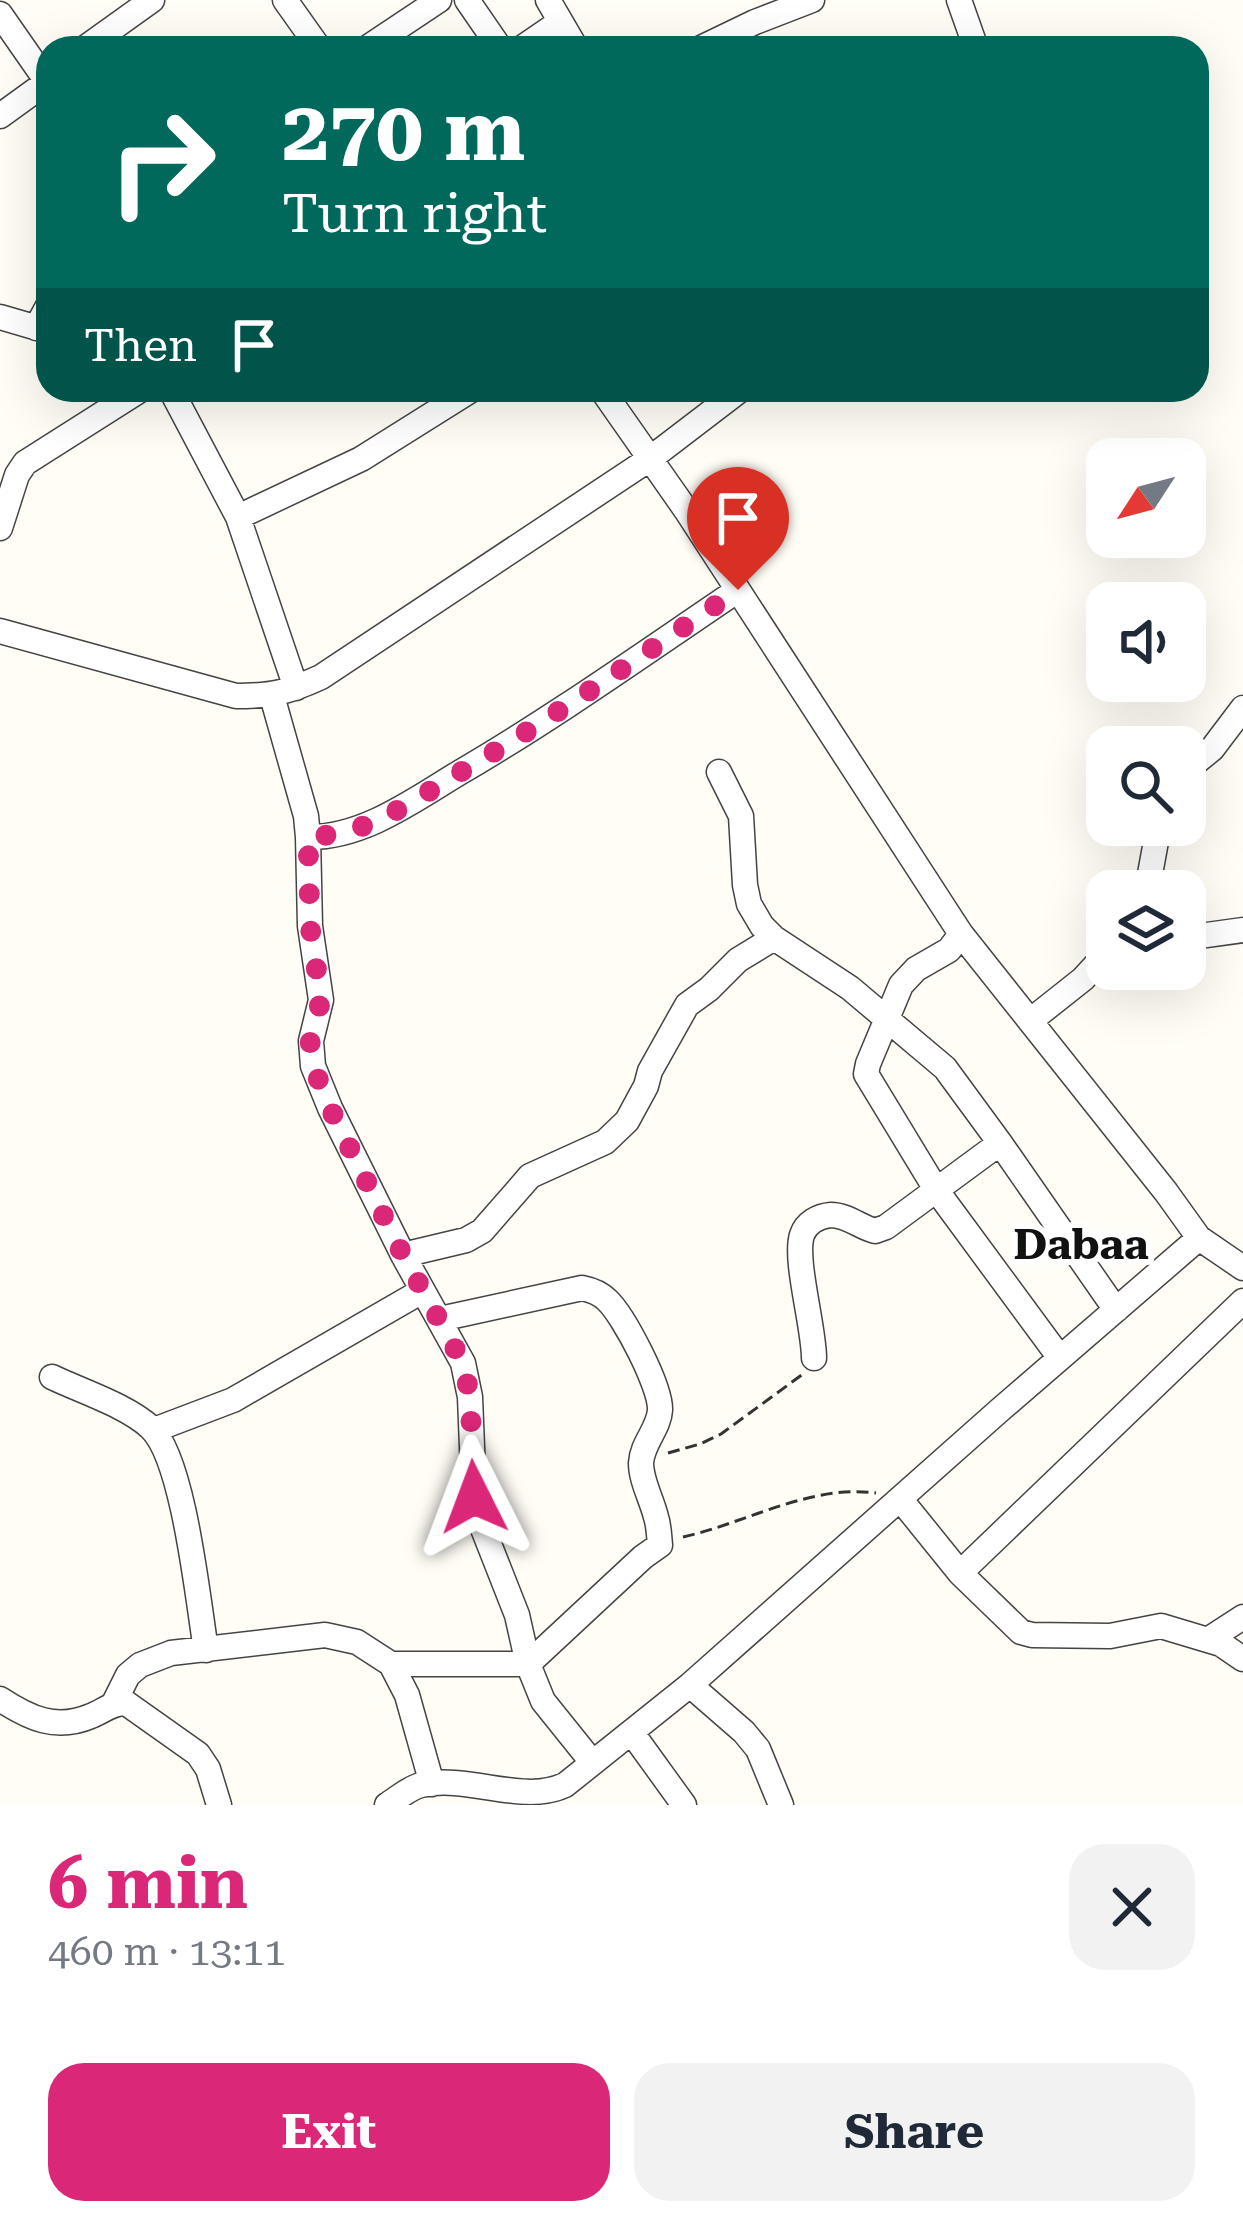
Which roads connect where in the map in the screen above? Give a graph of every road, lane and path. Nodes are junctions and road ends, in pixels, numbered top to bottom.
1 (152, 0) edge
2 (285, 0) edge
3 (439, 0) edge
4 (467, 0) edge
5 (812, 0) edge
6 (959, 0) edge
7 (554, 11) edge
8 (0, 14) edge
9 (102, 36) edge
10 (310, 36) edge
11 (385, 36) edge
12 (492, 36) edge
13 (532, 36) edge
14 (725, 36) edge
15 (972, 36) edge
16 (36, 64) edge
17 (36, 88) edge
18 (0, 116) edge
19 (0, 316) edge
20 (36, 321) edge
21 (121, 402) edge
22 (177, 402) edge
23 (452, 402) edge
24 (611, 402) edge
25 (724, 402) edge
26 (651, 458) junction
27 (238, 518) junction
28 (0, 528) edge
29 (738, 590) junction
30 (0, 631) edge
31 (284, 692) junction
32 (1243, 707) edge
33 (1206, 754) edge
34 (719, 772) dead end
35 (308, 836) junction
36 (1243, 930) edge
37 (961, 934) junction
38 (1206, 935) edge
39 (774, 938) junction
40 (1086, 976) edge
41 (1086, 978) edge
42 (1083, 979) junction
43 (887, 1018) junction
44 (1030, 1021) junction
45 (1000, 1143) junction
46 (937, 1191) junction
47 (1199, 1238) junction
48 (403, 1255) junction
49 (1243, 1268) edge
50 (422, 1292) junction
51 (1243, 1301) edge
52 (1116, 1310) junction
53 (440, 1319) junction
54 (814, 1358) joint
55 (1060, 1358) junction
56 (52, 1377) dead end
57 (154, 1430) junction
58 (641, 1459) junction
59 (901, 1500) junction
60 (660, 1546) junction
61 (960, 1573) junction
62 (1243, 1617) edge
63 (1209, 1639) junction
64 (206, 1650) junction
65 (1243, 1659) edge
66 (392, 1664) junction
67 (528, 1664) junction
68 (690, 1685) junction
69 (0, 1699) edge
70 (114, 1703) junction
71 (632, 1733) junction
72 (592, 1762) junction
73 (432, 1784) junction
74 (219, 1805) edge
75 (388, 1805) edge
76 (684, 1805) edge
77 (781, 1805) edge

1 - 9 street
2 - 10 street
3 - 11 street
4 - 12 street
5 - 14 street
6 - 15 street
7 - 13 street
8 - 16 street
17 - 18 street
19 - 20 street
21 - 28 street
22 - 27 street
23 - 27 street
24 - 26 street
25 - 26 street
26 - 29 street
26 - 31 street
27 - 31 street
29 - 35 street
29 - 37 street
30 - 31 street
31 - 35 street
32 - 33 street
34 - 39 street
35 - 48 street
36 - 38 street
37 - 43 street
37 - 44 street
39 - 43 street
39 - 48 street
40 - 42 street
41 - 42 street
42 - 44 street
43 - 45 street
43 - 46 street
44 - 47 street
45 - 46 street
45 - 52 street
46 - 54 street
46 - 55 street
47 - 49 street
47 - 52 street
48 - 50 street
50 - 53 street
50 - 57 street
51 - 61 street
52 - 55 street
53 - 58 street
53 - 67 street
54 - 58 path
55 - 59 street
56 - 57 street
57 - 64 street
58 - 60 street
59 - 60 path
59 - 61 street
59 - 68 street
60 - 67 street
61 - 63 street
62 - 63 street
63 - 65 street
64 - 66 street
64 - 70 street
66 - 67 street
66 - 73 street
67 - 72 street
68 - 71 street
68 - 77 street
69 - 70 street
70 - 74 street
71 - 72 street
71 - 76 street
72 - 73 street
73 - 75 street

